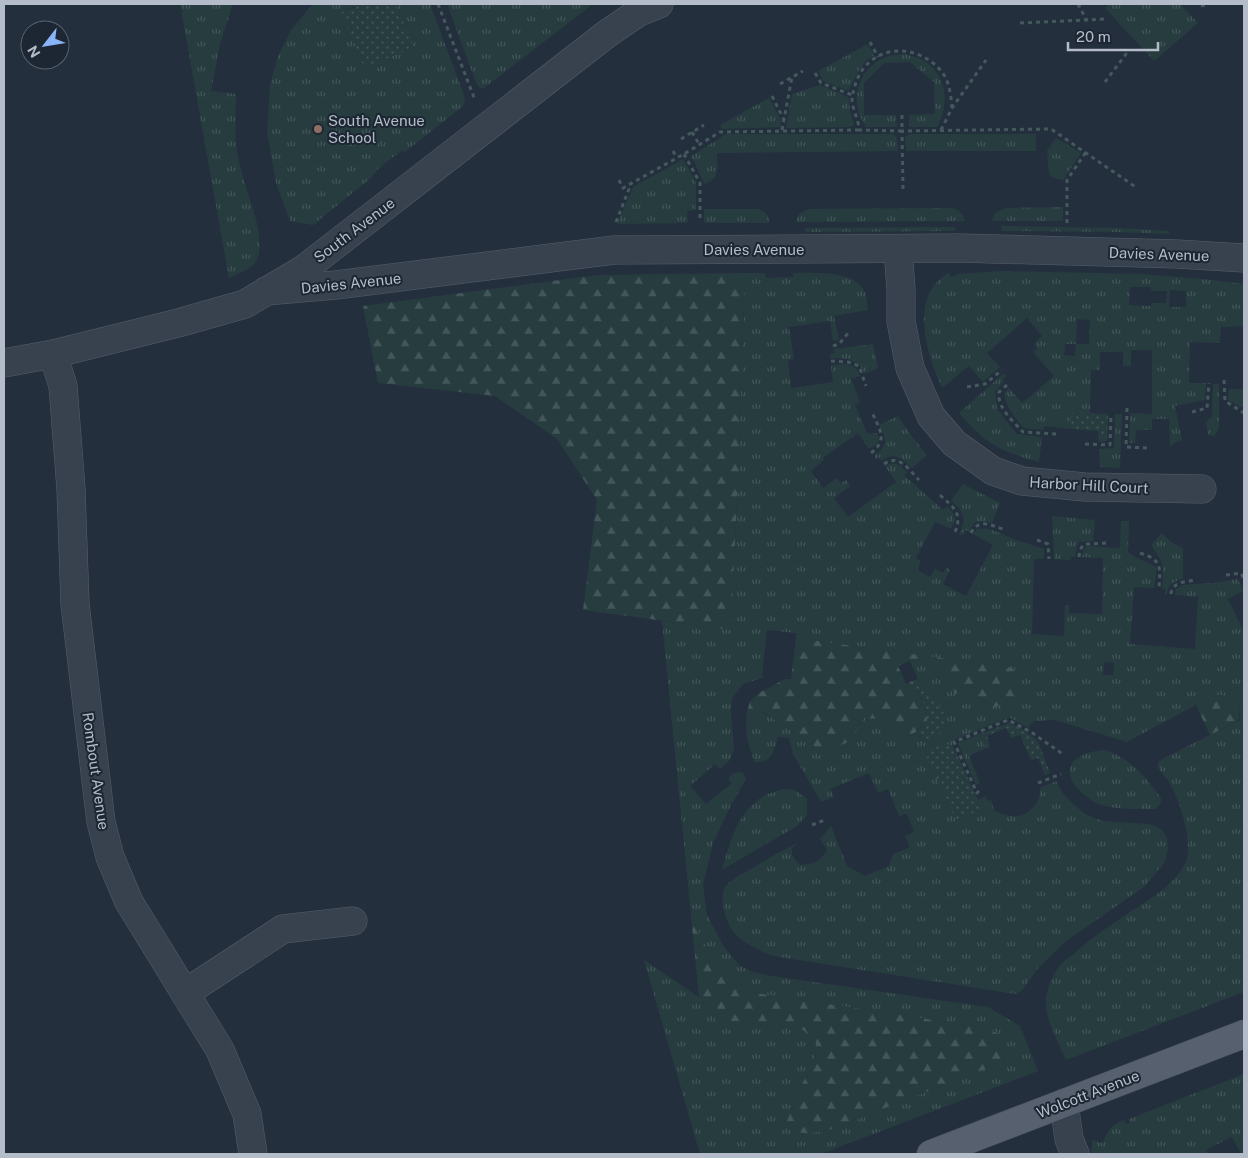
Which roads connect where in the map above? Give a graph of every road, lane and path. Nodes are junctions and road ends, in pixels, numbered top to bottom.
1 (438, 4) edge
2 (659, 4) edge
3 (1078, 4) edge
4 (1209, 4) edge
5 (1201, 6) dead end
6 (1106, 19) dead end
7 (1087, 20) junction
8 (1020, 23) dead end
9 (870, 42) dead end
10 (1129, 50) dead end
11 (878, 56) junction
12 (986, 60) dead end
13 (803, 71) dead end
14 (815, 73) dead end
15 (792, 77) junction
16 (1105, 82) dead end
17 (780, 84) dead end
18 (852, 95) junction
19 (772, 96) dead end
20 (475, 101) dead end
21 (952, 108) junction
22 (902, 115) dead end
23 (784, 120) junction
24 (704, 125) dead end
25 (782, 130) junction
26 (859, 130) junction
27 (902, 130) junction
28 (941, 130) junction
29 (692, 132) junction
30 (680, 139) dead end
31 (699, 145) junction
32 (673, 151) dead end
33 (1086, 152) junction
34 (684, 154) junction
35 (677, 158) junction
36 (619, 180) dead end
37 (627, 186) junction
38 (1137, 188) dead end
39 (904, 189) dead end
40 (1066, 224) dead end
41 (700, 226) dead end
42 (614, 228) dead end
43 (898, 249) junction
44 (1244, 258) edge
45 (266, 291) junction
46 (850, 331) dead end
47 (833, 346) dead end
48 (53, 354) junction
49 (831, 362) dead end
50 (4, 363) edge
51 (1002, 370) dead end
52 (1224, 380) dead end
53 (1209, 383) dead end
54 (1007, 385) dead end
55 (866, 386) dead end
56 (966, 387) dead end
57 (1127, 408) dead end
58 (872, 412) dead end
59 (1192, 412) dead end
60 (1244, 413) edge
61 (1111, 414) dead end
62 (1056, 434) dead end
63 (1085, 444) dead end
64 (1147, 448) dead end
65 (871, 453) dead end
66 (884, 464) dead end
67 (919, 480) dead end
68 (1202, 489) dead end
69 (940, 496) dead end
70 (1003, 529) dead end
71 (955, 532) dead end
72 (971, 533) dead end
73 (1037, 540) dead end
74 (1106, 543) dead end
75 (1140, 553) dead end
76 (1079, 557) dead end
77 (1049, 559) dead end
78 (1226, 574) dead end
79 (1195, 580) dead end
80 (1244, 580) edge
81 (1159, 589) dead end
82 (1171, 594) dead end
83 (1064, 755) dead end
84 (1060, 774) dead end
85 (1038, 783) dead end
86 (979, 791) dead end
87 (828, 819) dead end
88 (812, 826) dead end
89 (353, 921) dead end
90 (185, 993) junction
91 (1244, 1034) edge
92 (1064, 1103) junction
93 (253, 1154) edge
94 (931, 1154) edge
95 (1075, 1154) edge

1 - 20 path
2 - 45 street, South Avenue
3 - 7 path
4 - 5 path
6 - 7 path
7 - 8 path
9 - 11 path
10 - 16 path
11 - 18 path
11 - 21 path
12 - 21 path
13 - 15 path
14 - 18 path
15 - 17 path
15 - 23 path
18 - 26 path
19 - 23 path
21 - 28 path
22 - 27 path
23 - 25 path
24 - 29 path
25 - 26 path
25 - 31 path
26 - 27 path
27 - 28 path
27 - 39 path
28 - 33 path
29 - 30 path
29 - 31 path
31 - 34 path
32 - 35 path
33 - 38 path
33 - 40 path
34 - 35 path
34 - 41 path
35 - 37 path
36 - 37 path
37 - 42 path
43 - 44 street, Davies Avenue
43 - 45 street, Davies Avenue
43 - 68 street, Harbor Hill Court
45 - 48 street, South Avenue
46 - 47 path
48 - 50 street, South Avenue
48 - 90 street, Rombout Avenue
49 - 55 path
51 - 56 path
52 - 60 path
53 - 59 path
54 - 62 path
57 - 64 path
58 - 65 path
61 - 63 path
66 - 67 path
69 - 71 path
70 - 72 path
73 - 77 path
74 - 76 path
75 - 81 path
78 - 80 path
79 - 82 path
83 - 86 path
84 - 85 path
87 - 88 path
89 - 90 street
90 - 93 street, Rombout Avenue
91 - 92 main road, Wolcott Avenue
92 - 94 main road, Wolcott Avenue
92 - 95 street

